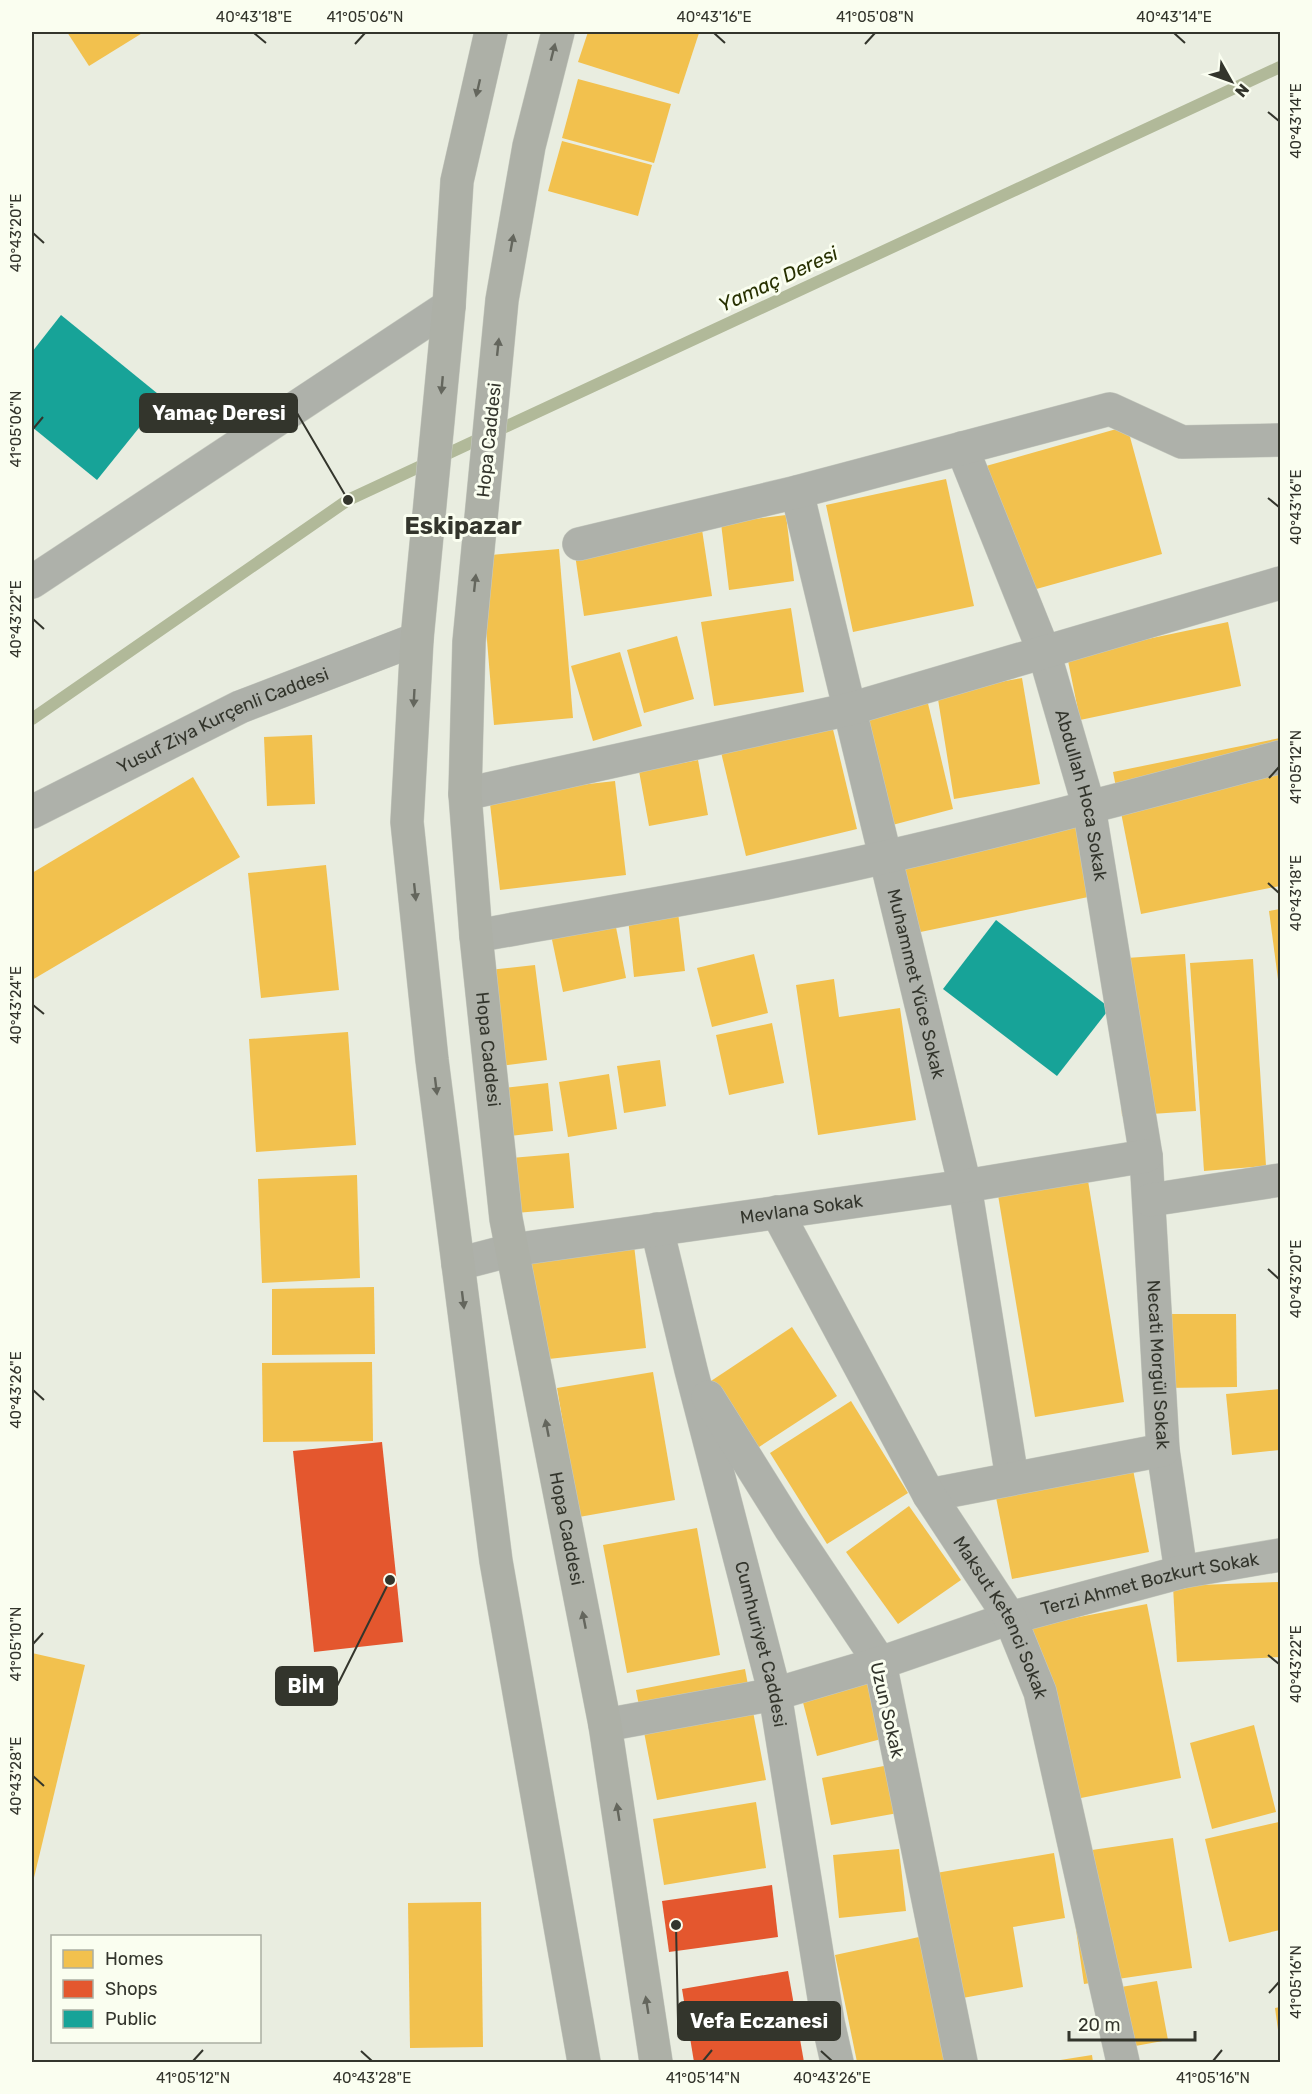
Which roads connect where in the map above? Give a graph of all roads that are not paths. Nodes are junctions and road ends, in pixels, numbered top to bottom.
1 (491, 32) edge
2 (558, 32) edge
3 (449, 306) junction
4 (1281, 440) edge
5 (962, 448) junction
6 (797, 492) junction
7 (579, 544) dead end
8 (32, 582) edge
9 (1281, 583) edge
10 (417, 639) junction
11 (1044, 652) junction
12 (850, 709) junction
13 (1281, 757) edge
14 (465, 794) junction
15 (1089, 807) junction
16 (32, 812) edge
17 (885, 857) junction
18 (476, 936) junction
19 (1146, 1156) junction
20 (1281, 1180) edge
21 (965, 1186) junction
22 (1150, 1200) junction
23 (777, 1212) junction
24 (657, 1229) junction
25 (512, 1250) junction
26 (458, 1264) junction
27 (691, 1370) junction
28 (1163, 1450) junction
29 (1012, 1478) junction
30 (929, 1495) junction
31 (1281, 1555) edge
32 (1180, 1572) junction
33 (1010, 1618) junction
34 (880, 1663) junction
35 (776, 1694) junction
36 (605, 1725) junction
37 (584, 2062) edge
38 (656, 2062) edge
39 (837, 2062) edge
40 (961, 2062) edge
41 (1123, 2062) edge

1 -> 3 main road
14 -> 2 main road, Hopa Caddesi
3 - 8 street
3 -> 10 main road
4 - 5 street
5 - 6 street
5 - 11 street, Abdullah Hoca Sokak
6 - 7 street
6 - 12 street, Muhammet Yüce Sokak
9 - 11 street
10 - 16 street, Yusuf Ziya Kurçenli Caddesi
10 -> 26 main road
11 - 12 street
11 - 15 street, Abdullah Hoca Sokak
12 - 14 street
12 - 17 street, Muhammet Yüce Sokak
13 - 15 street
14 - 18 main road, Hopa Caddesi
15 - 17 street
15 - 19 street, Abdullah Hoca Sokak
17 - 18 street
17 - 21 street, Muhammet Yüce Sokak
18 - 25 main road, Hopa Caddesi
19 - 21 street, Mevlana Sokak
19 - 22 street, Necati Morgül Sokak
20 - 22 street
21 - 23 street, Mevlana Sokak
21 - 29 street, Muhammet Yüce Sokak
22 - 28 street, Necati Morgül Sokak
23 - 24 street, Mevlana Sokak
23 - 30 street, Maksut Ketenci Sokak
24 - 25 street, Mevlana Sokak
24 - 27 street, Cumhuriyet Caddesi
25 - 26 street, Mevlana Sokak
36 -> 25 main road, Hopa Caddesi
26 -> 37 main road
27 - 34 street, Uzun Sokak
27 - 35 street, Cumhuriyet Caddesi
28 - 29 street
28 - 32 street, Necati Morgül Sokak
29 - 30 street
30 - 33 street, Maksut Ketenci Sokak
31 - 32 street, Terzi Ahmet Bozkurt Sokak
32 - 33 street, Terzi Ahmet Bozkurt Sokak
33 - 34 street, Terzi Ahmet Bozkurt Sokak
33 - 41 street, Maksut Ketenci Sokak
34 - 35 street, Terzi Ahmet Bozkurt Sokak
34 - 40 street, Uzun Sokak
35 - 36 street, Terzi Ahmet Bozkurt Sokak
35 - 39 street, Cumhuriyet Caddesi
38 -> 36 main road, Hopa Caddesi

